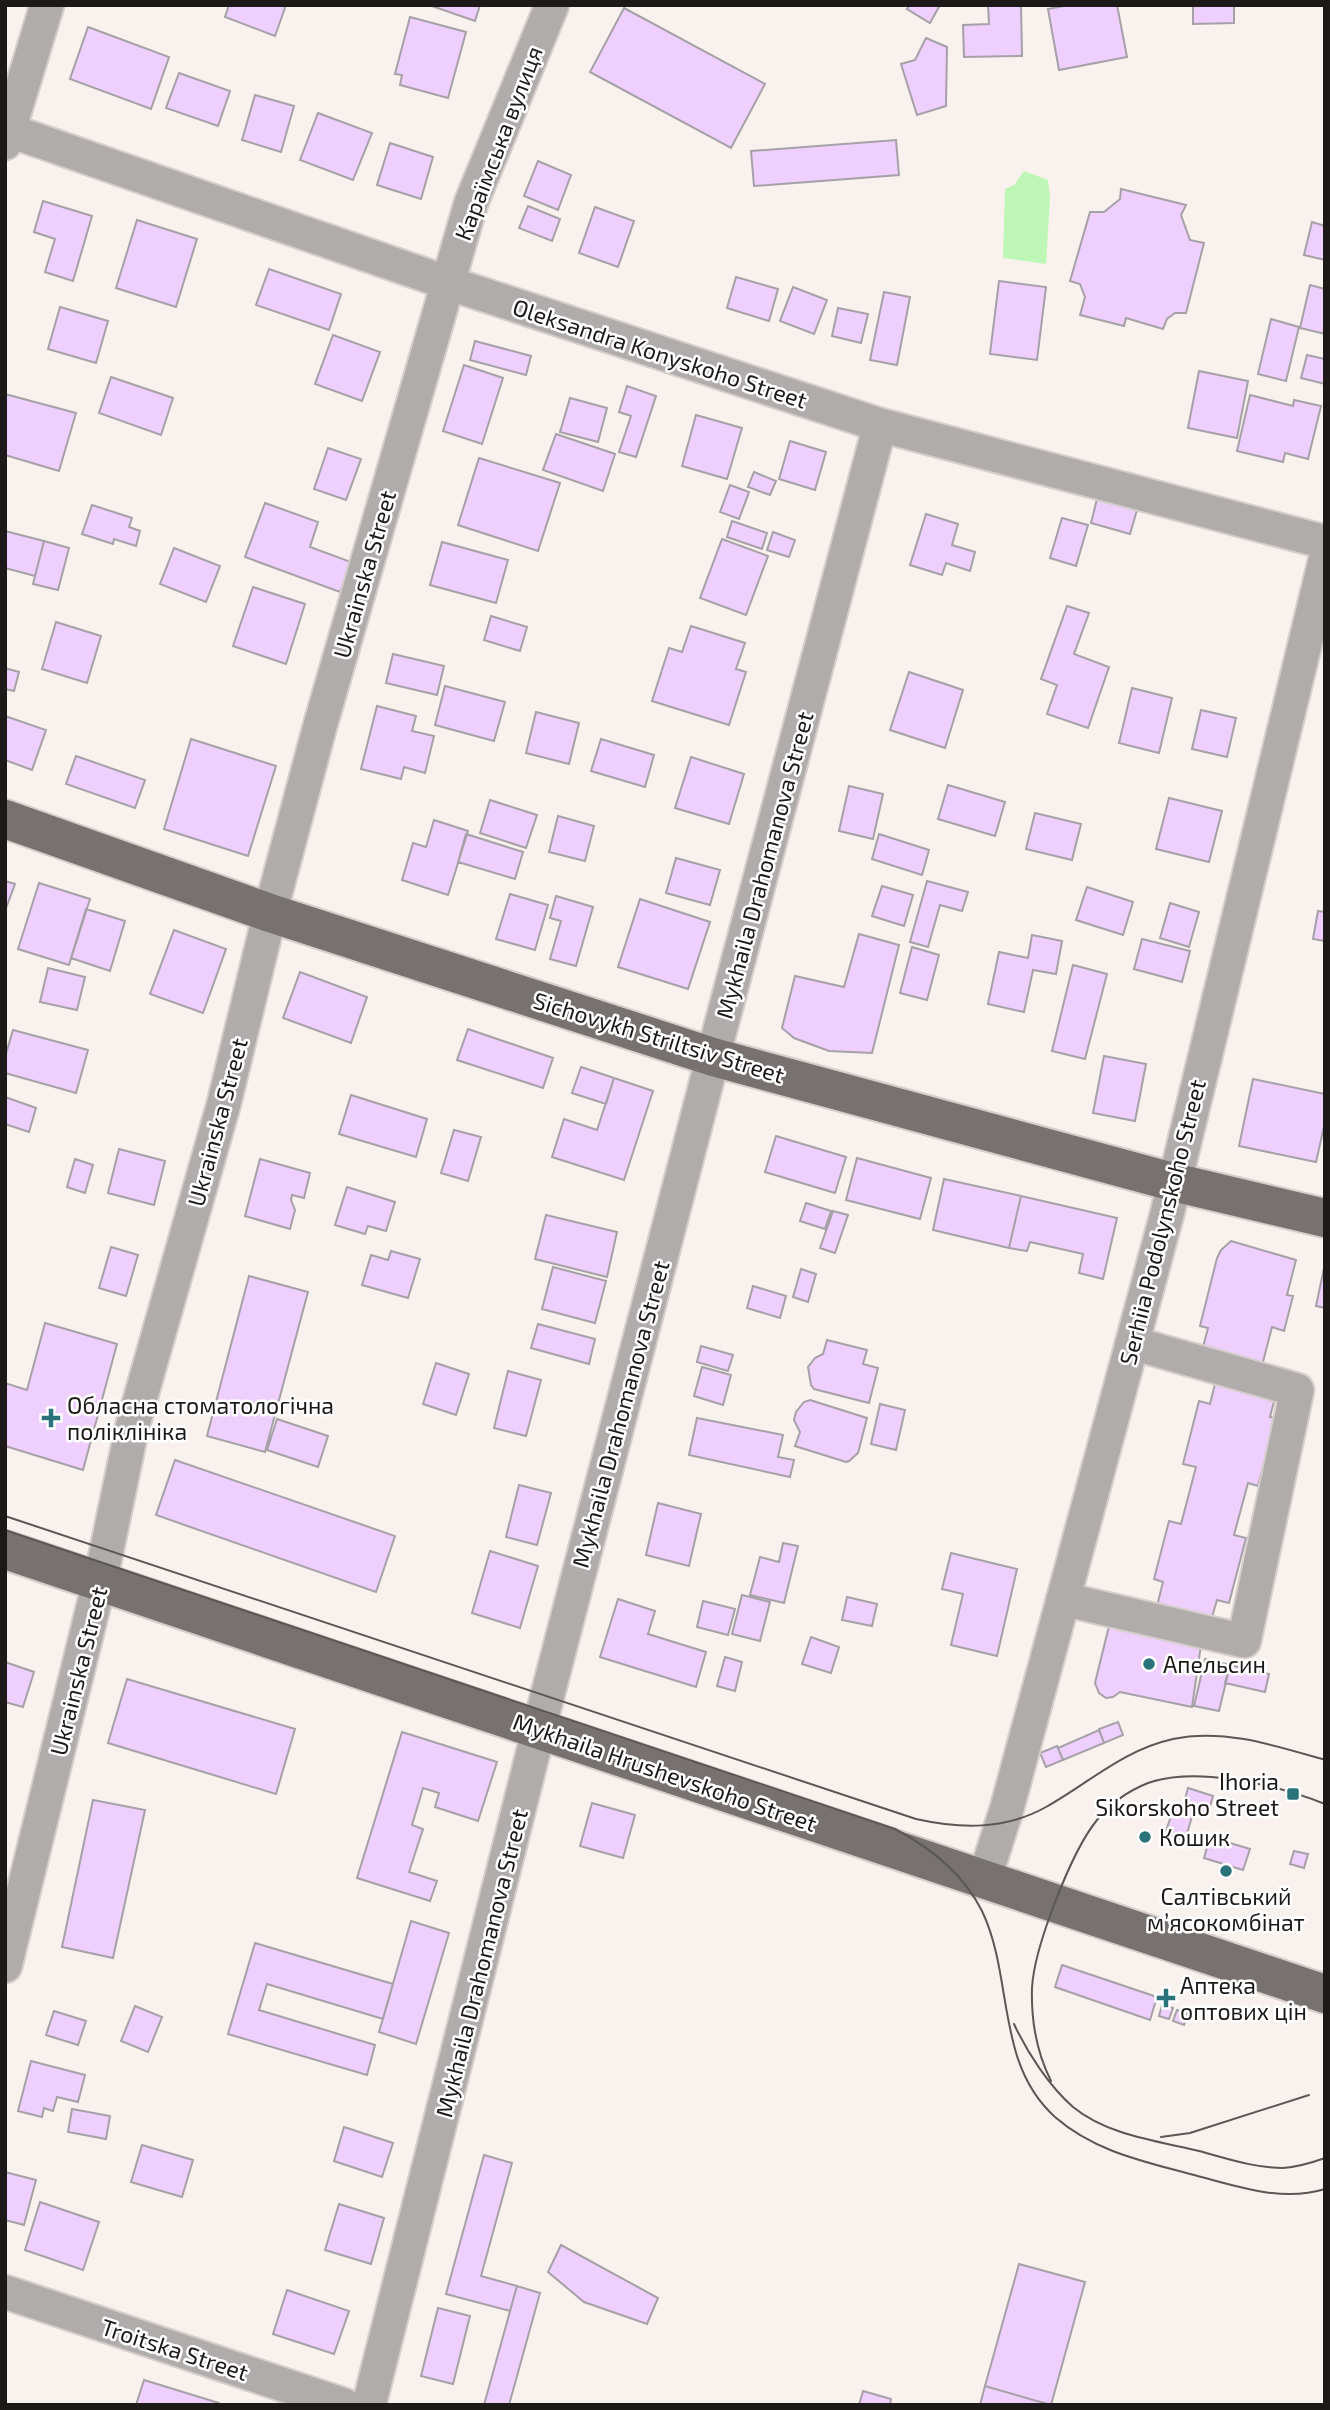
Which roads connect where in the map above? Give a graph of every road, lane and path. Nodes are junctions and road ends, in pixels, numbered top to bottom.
1 (47, 5) edge
2 (552, 5) edge
3 (6, 134) edge
4 (448, 283) junction
5 (880, 425) junction
6 (1325, 542) edge
7 (1325, 561) edge
8 (5, 819) edge
9 (270, 913) junction
10 (713, 1057) junction
11 (1173, 1182) junction
12 (1325, 1218) edge
13 (1132, 1343) junction
14 (5, 1550) edge
15 (100, 1582) junction
16 (1063, 1599) junction
17 (540, 1729) junction
18 (984, 1880) junction
19 (5, 1966) edge
20 (1325, 1994) edge
21 (5, 2292) edge
22 (344, 2405) edge
23 (369, 2405) edge

1 - 3 street
2 - 4 street, Караїмська вулиця
3 - 4 street, Oleksandra Konyskoho Street
4 - 5 street, Oleksandra Konyskoho Street
4 - 9 street, Ukrainska Street
5 - 6 street, Oleksandra Konyskoho Street
5 - 10 street, Mykhaila Drahomanova Street
7 - 11 street, Serhiia Podolynskoho Street
8 - 9 main road, Sichovykh Striltsiv Street
9 - 10 main road, Sichovykh Striltsiv Street
9 - 15 street, Ukrainska Street
10 - 11 main road, Sichovykh Striltsiv Street
10 - 17 street, Mykhaila Drahomanova Street
11 - 12 main road, Sichovykh Striltsiv Street
11 - 13 street, Serhiia Podolynskoho Street
13 - 16 street, Serhiia Podolynskoho Street
13 - 16 street
14 - 15 main road, Mykhaila Hrushevskoho Street
15 - 17 main road, Mykhaila Hrushevskoho Street
15 - 19 street, Ukrainska Street
16 - 18 street, Serhiia Podolynskoho Street
17 - 18 main road, Mykhaila Hrushevskoho Street
17 - 23 street, Mykhaila Drahomanova Street
18 - 20 main road, Mykhaila Hrushevskoho Street
21 - 22 street, Troitska Street

